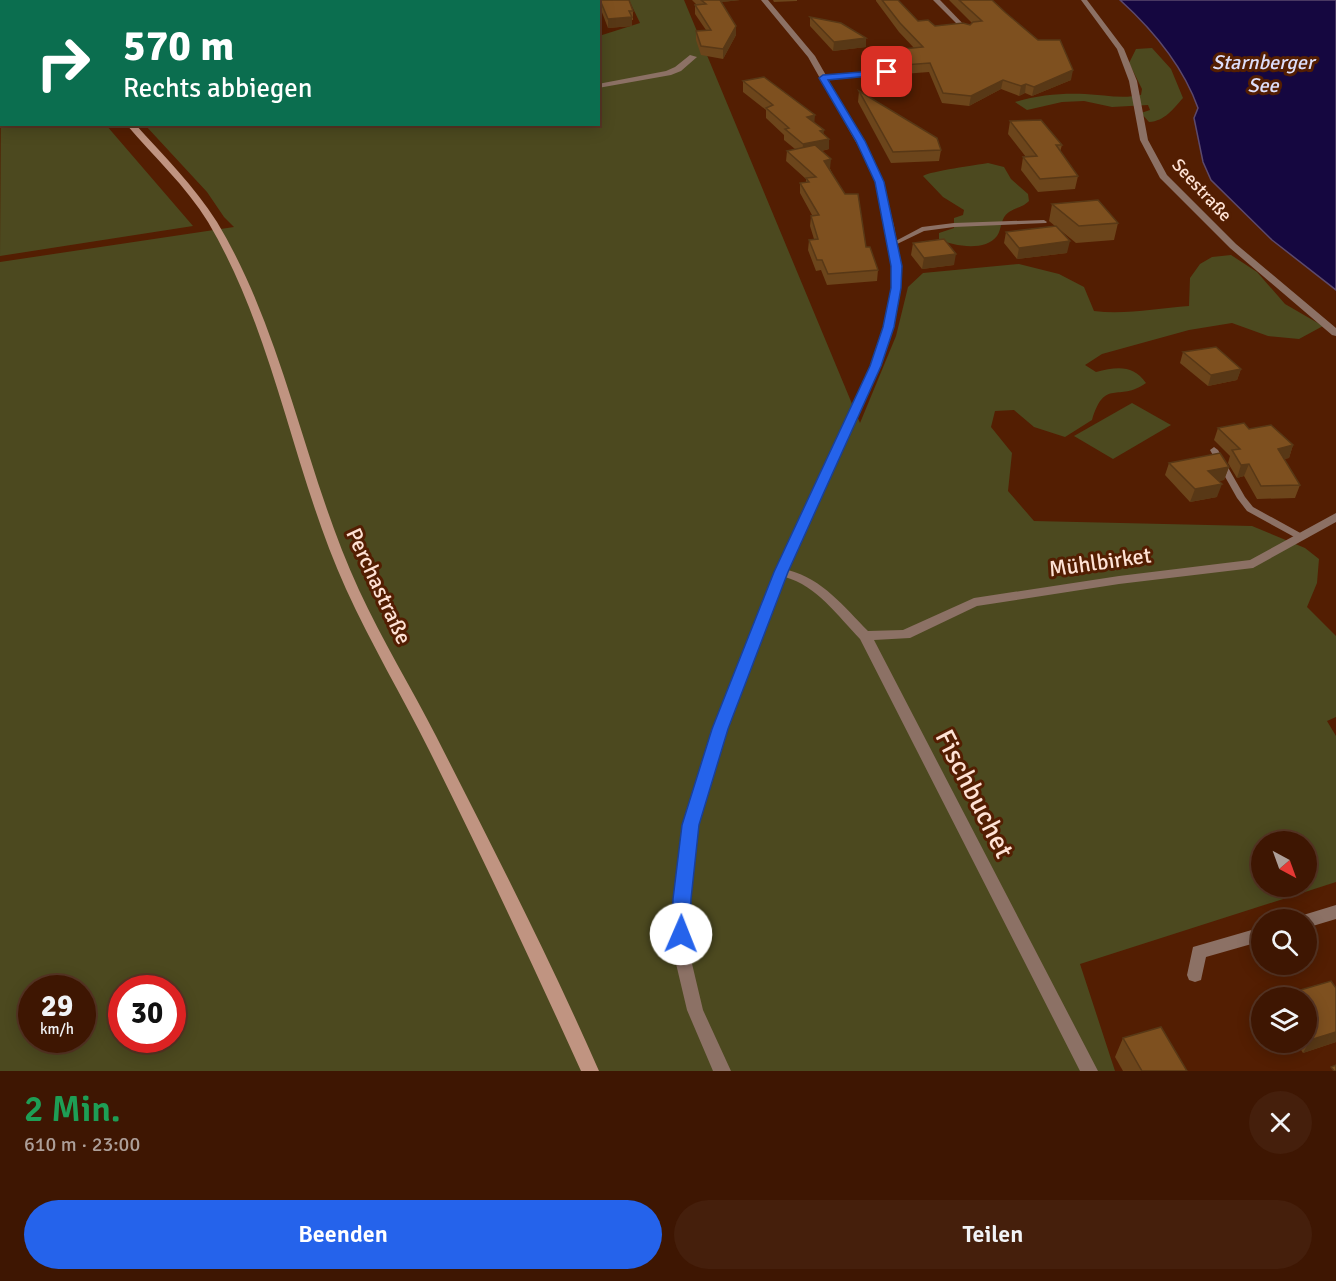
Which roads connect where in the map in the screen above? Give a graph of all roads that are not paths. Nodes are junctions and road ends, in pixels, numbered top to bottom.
1 (764, 0) edge
2 (936, 0) edge
3 (1084, 0) edge
4 (967, 31) edge
5 (693, 57) dead end
6 (890, 68) edge
7 (823, 78) junction
8 (600, 86) edge
9 (132, 126) edge
10 (1044, 222) dead end
11 (893, 244) junction
12 (1336, 333) edge
13 (1214, 450) dead end
14 (1336, 518) edge
15 (1301, 537) junction
16 (781, 572) junction
17 (865, 636) junction
18 (1336, 912) edge
19 (1317, 918) edge
20 (1251, 937) edge
21 (1196, 975) dead end
22 (590, 1071) edge
23 (722, 1071) edge
24 (1089, 1071) edge

1 - 7 street
2 - 4 street
3 - 12 street, Seestraße
5 - 8 street
6 - 7 lane
7 - 11 street
9 - 22 main road, Perchastraße
10 - 11 lane
11 - 16 street
13 - 15 lane
14 - 15 street, Mühlbirket
15 - 17 street, Mühlbirket
16 - 17 street, Fischbuchet
16 - 23 street
17 - 24 street, Fischbuchet
18 - 19 street
20 - 21 street

